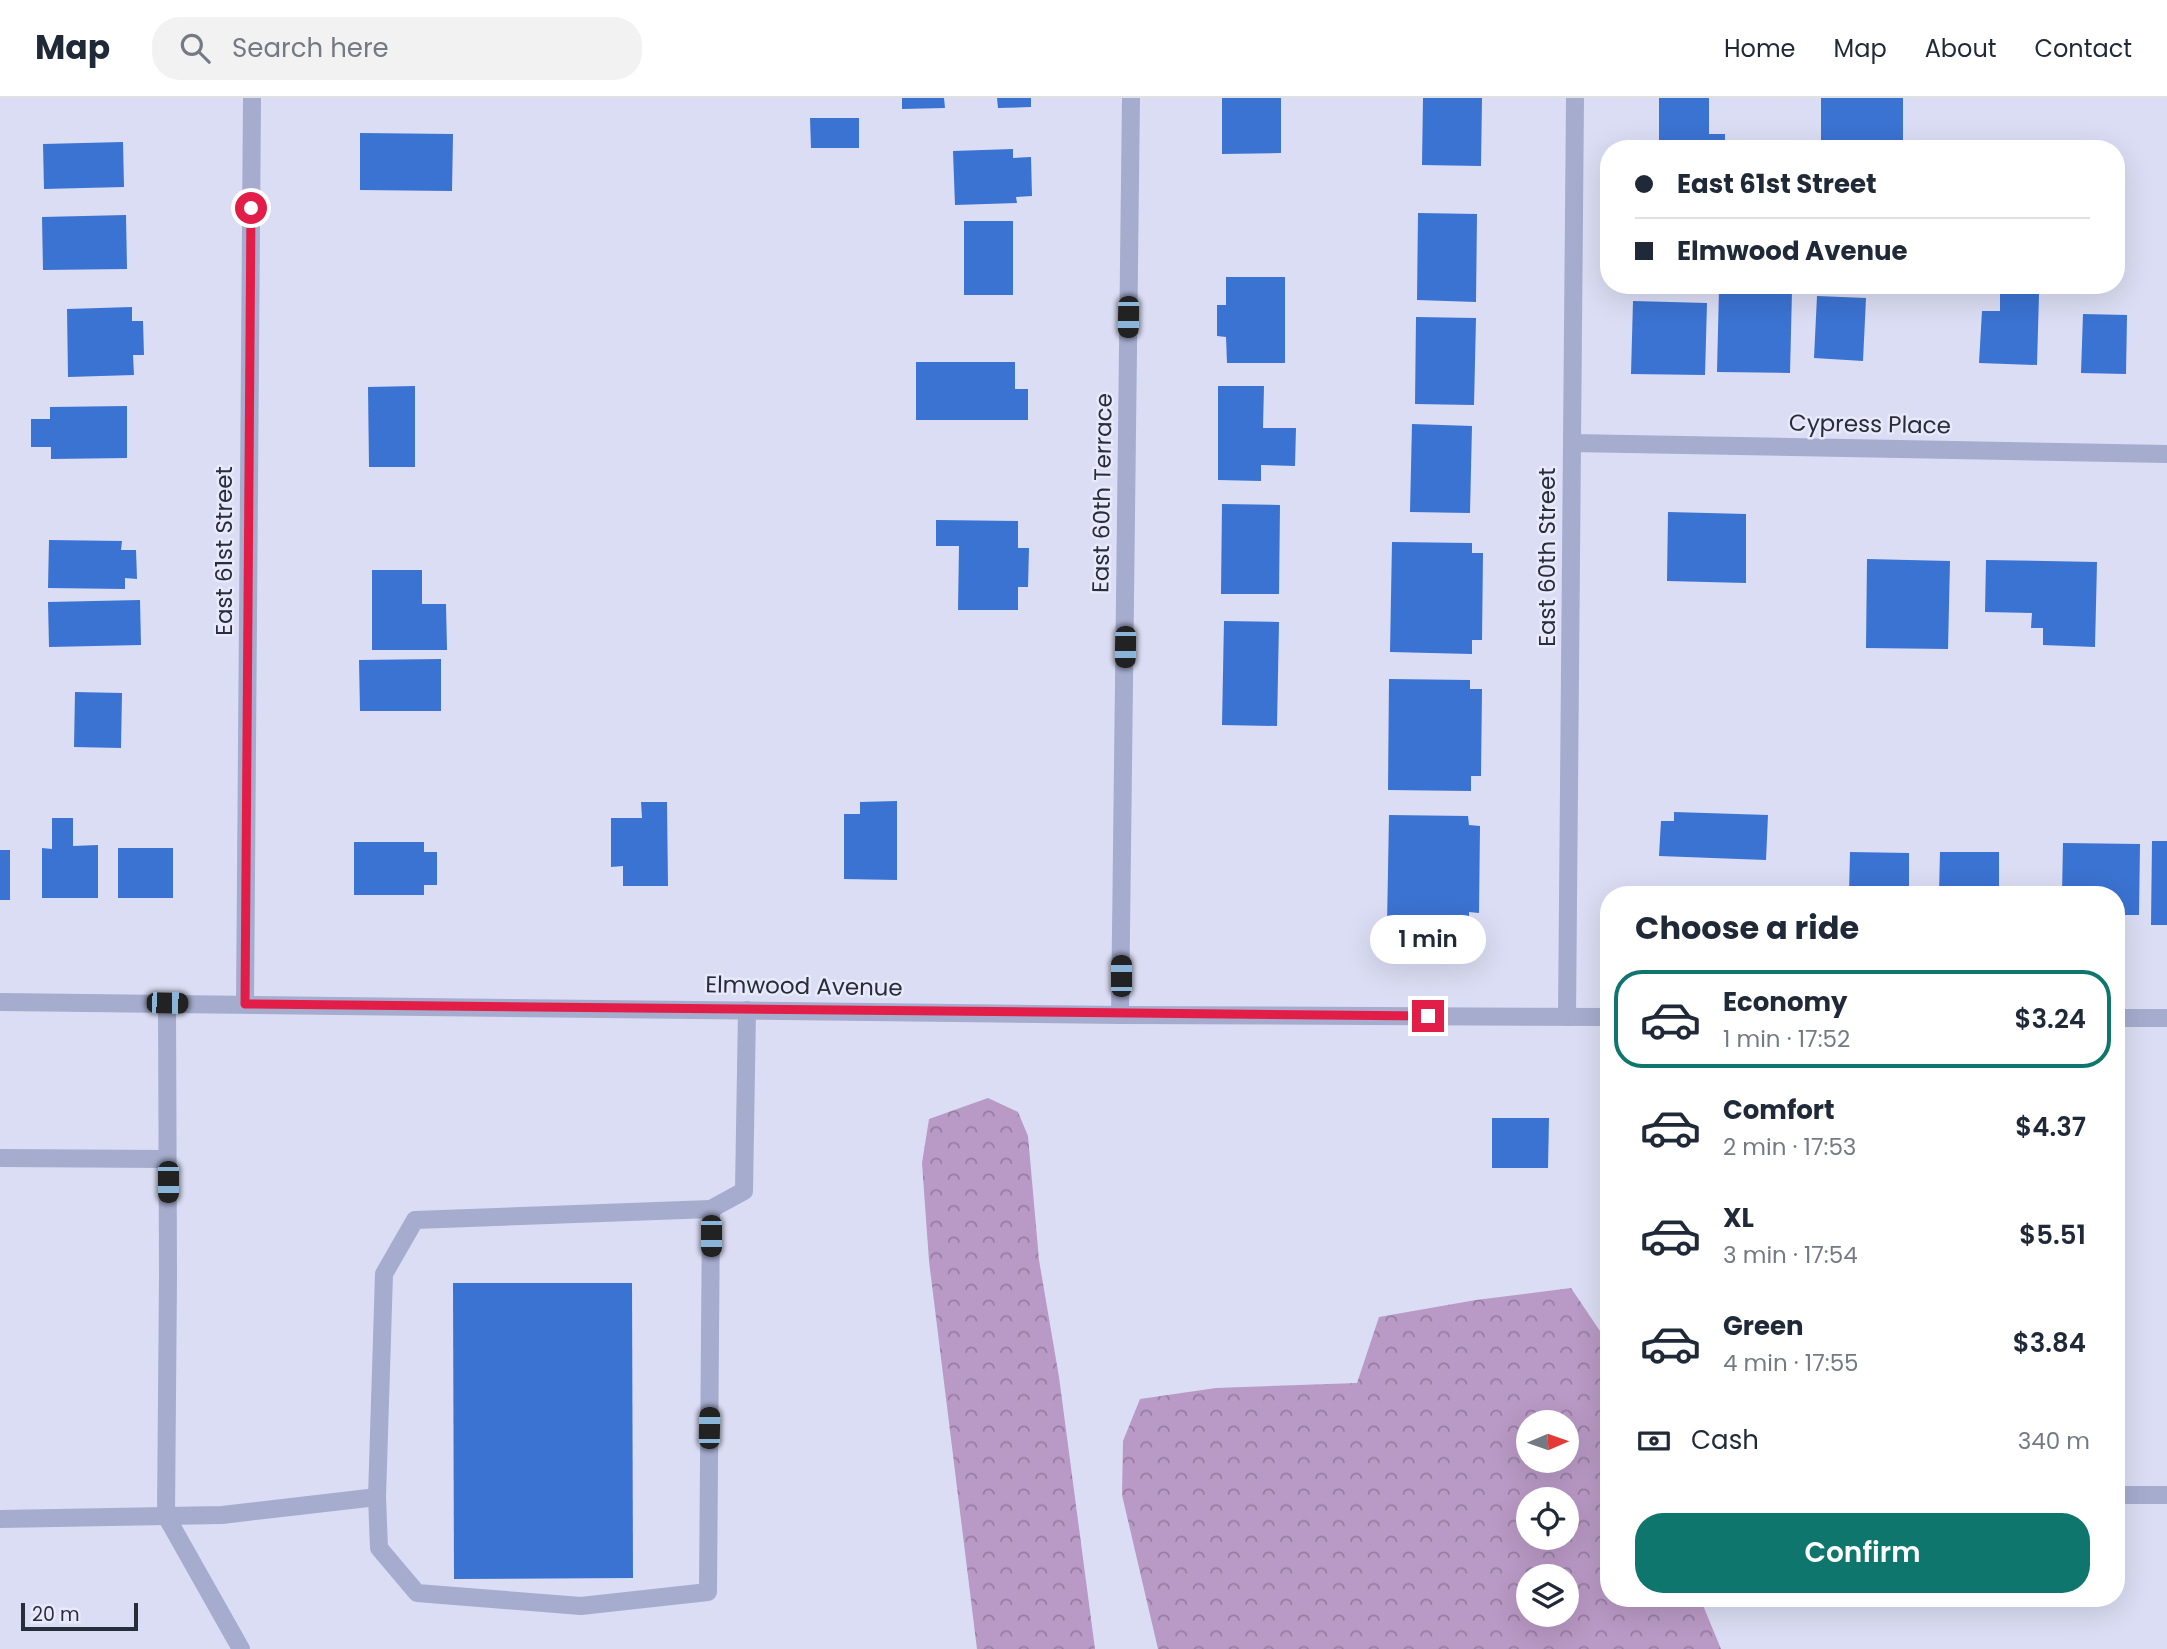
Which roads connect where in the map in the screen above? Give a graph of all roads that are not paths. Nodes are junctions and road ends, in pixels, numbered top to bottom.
1 (252, 98) edge
2 (1130, 98) edge
3 (1575, 98) edge
4 (1572, 443) junction
5 (2167, 454) edge
6 (0, 1002) edge
7 (167, 1003) junction
8 (245, 1004) junction
9 (747, 1010) junction
10 (1120, 1014) junction
11 (1567, 1017) junction
12 (1600, 1017) edge
13 (2125, 1018) edge
14 (2167, 1018) edge
15 (0, 1158) edge
16 (167, 1159) junction
17 (711, 1209) junction
18 (2125, 1495) edge
19 (2167, 1495) edge
20 (377, 1497) junction
21 (166, 1516) junction
22 (0, 1518) edge
23 (241, 1649) edge

1 - 8 street, East 61st Street
2 - 10 street, East 60th Terrace
3 - 4 street, East 60th Street
4 - 5 street, Cypress Place
4 - 11 street, East 60th Street
6 - 7 street, Elmwood Avenue
7 - 8 street, Elmwood Avenue
7 - 16 street
8 - 9 street, Elmwood Avenue
9 - 10 street, Elmwood Avenue
9 - 17 street
10 - 11 street, Elmwood Avenue
11 - 12 street, Elmwood Avenue
13 - 14 street
15 - 16 street
16 - 21 street
17 - 20 street
17 - 20 street
18 - 19 street
20 - 21 street
21 - 22 street
21 - 23 street

